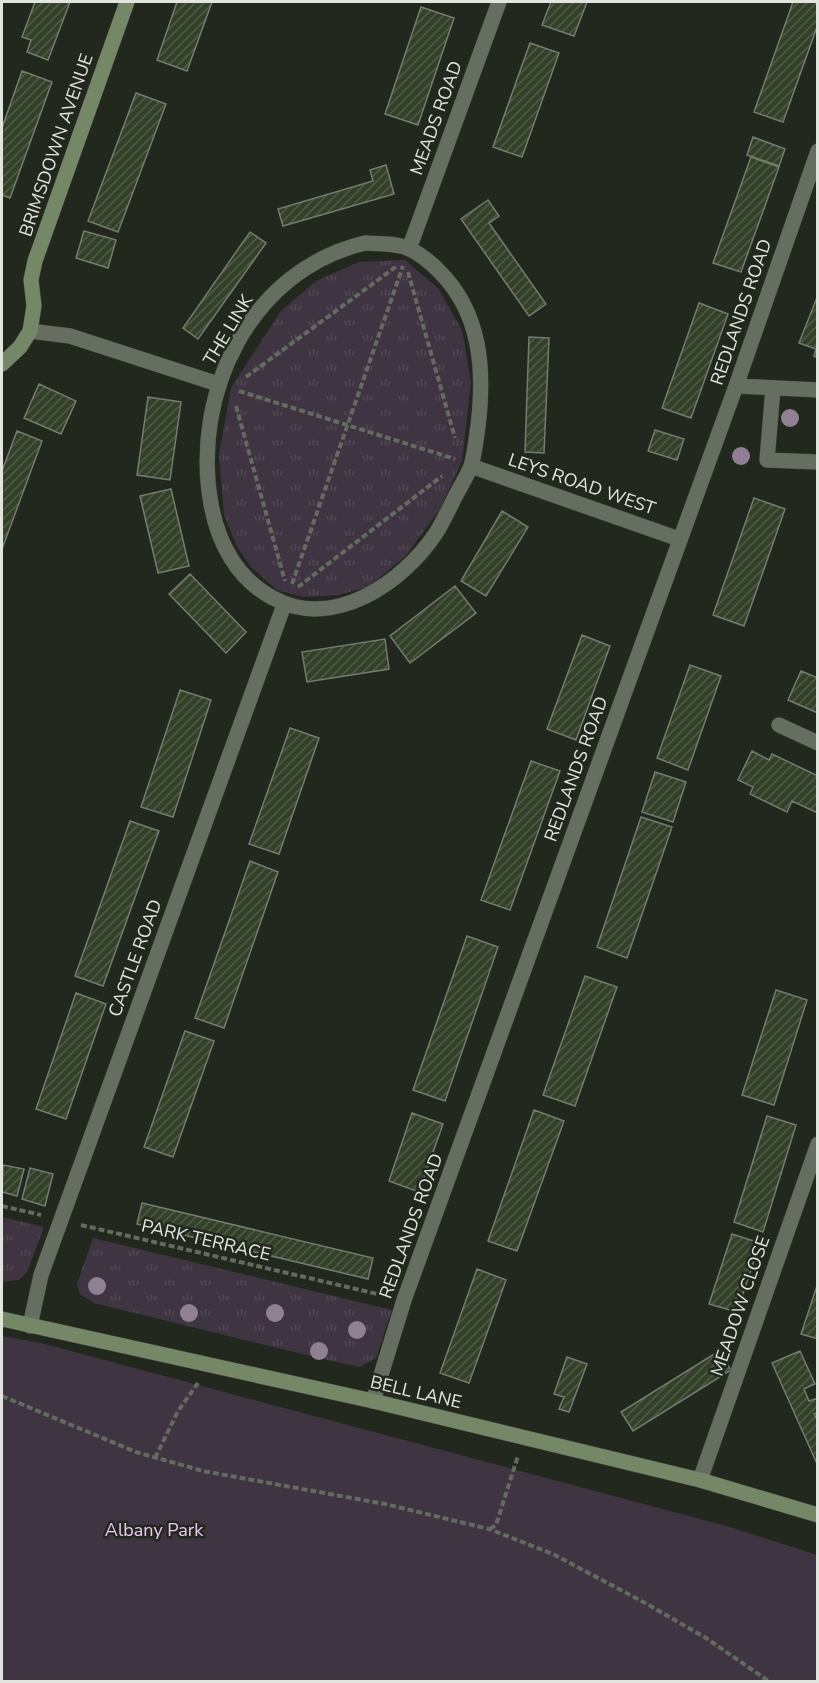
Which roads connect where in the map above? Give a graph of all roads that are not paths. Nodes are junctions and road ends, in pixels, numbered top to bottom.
1 (127, 2) edge
2 (499, 2) edge
3 (818, 152) edge
4 (407, 254) junction
5 (30, 331) junction
6 (2, 364) edge
7 (224, 386) junction
8 (736, 386) junction
9 (773, 388) junction
10 (818, 390) edge
11 (818, 462) edge
12 (466, 464) junction
13 (680, 539) junction
14 (286, 599) junction
15 (779, 725) dead end
16 (818, 743) edge
17 (818, 1144) edge
18 (2, 1319) edge
19 (30, 1326) junction
20 (373, 1401) junction
21 (700, 1480) junction
22 (818, 1515) edge

1 - 5 street, BRIMSDOWN AVENUE
2 - 4 street, MEADS ROAD
3 - 8 street, REDLANDS ROAD
4 - 7 street, THE LINK
4 - 12 street, THE LINK
5 - 6 street
5 - 7 street
7 - 14 street, THE LINK
8 - 9 street
8 - 13 street, REDLANDS ROAD
9 - 10 street
9 - 11 street
12 - 13 street, LEYS ROAD WEST
12 - 14 street, THE LINK
13 - 20 street, REDLANDS ROAD
14 - 19 street, CASTLE ROAD
15 - 16 street
17 - 21 street, MEADOW CLOSE
18 - 19 street, BELL LANE
19 - 20 street, BELL LANE
20 - 21 street, BELL LANE
21 - 22 street, BELL LANE

